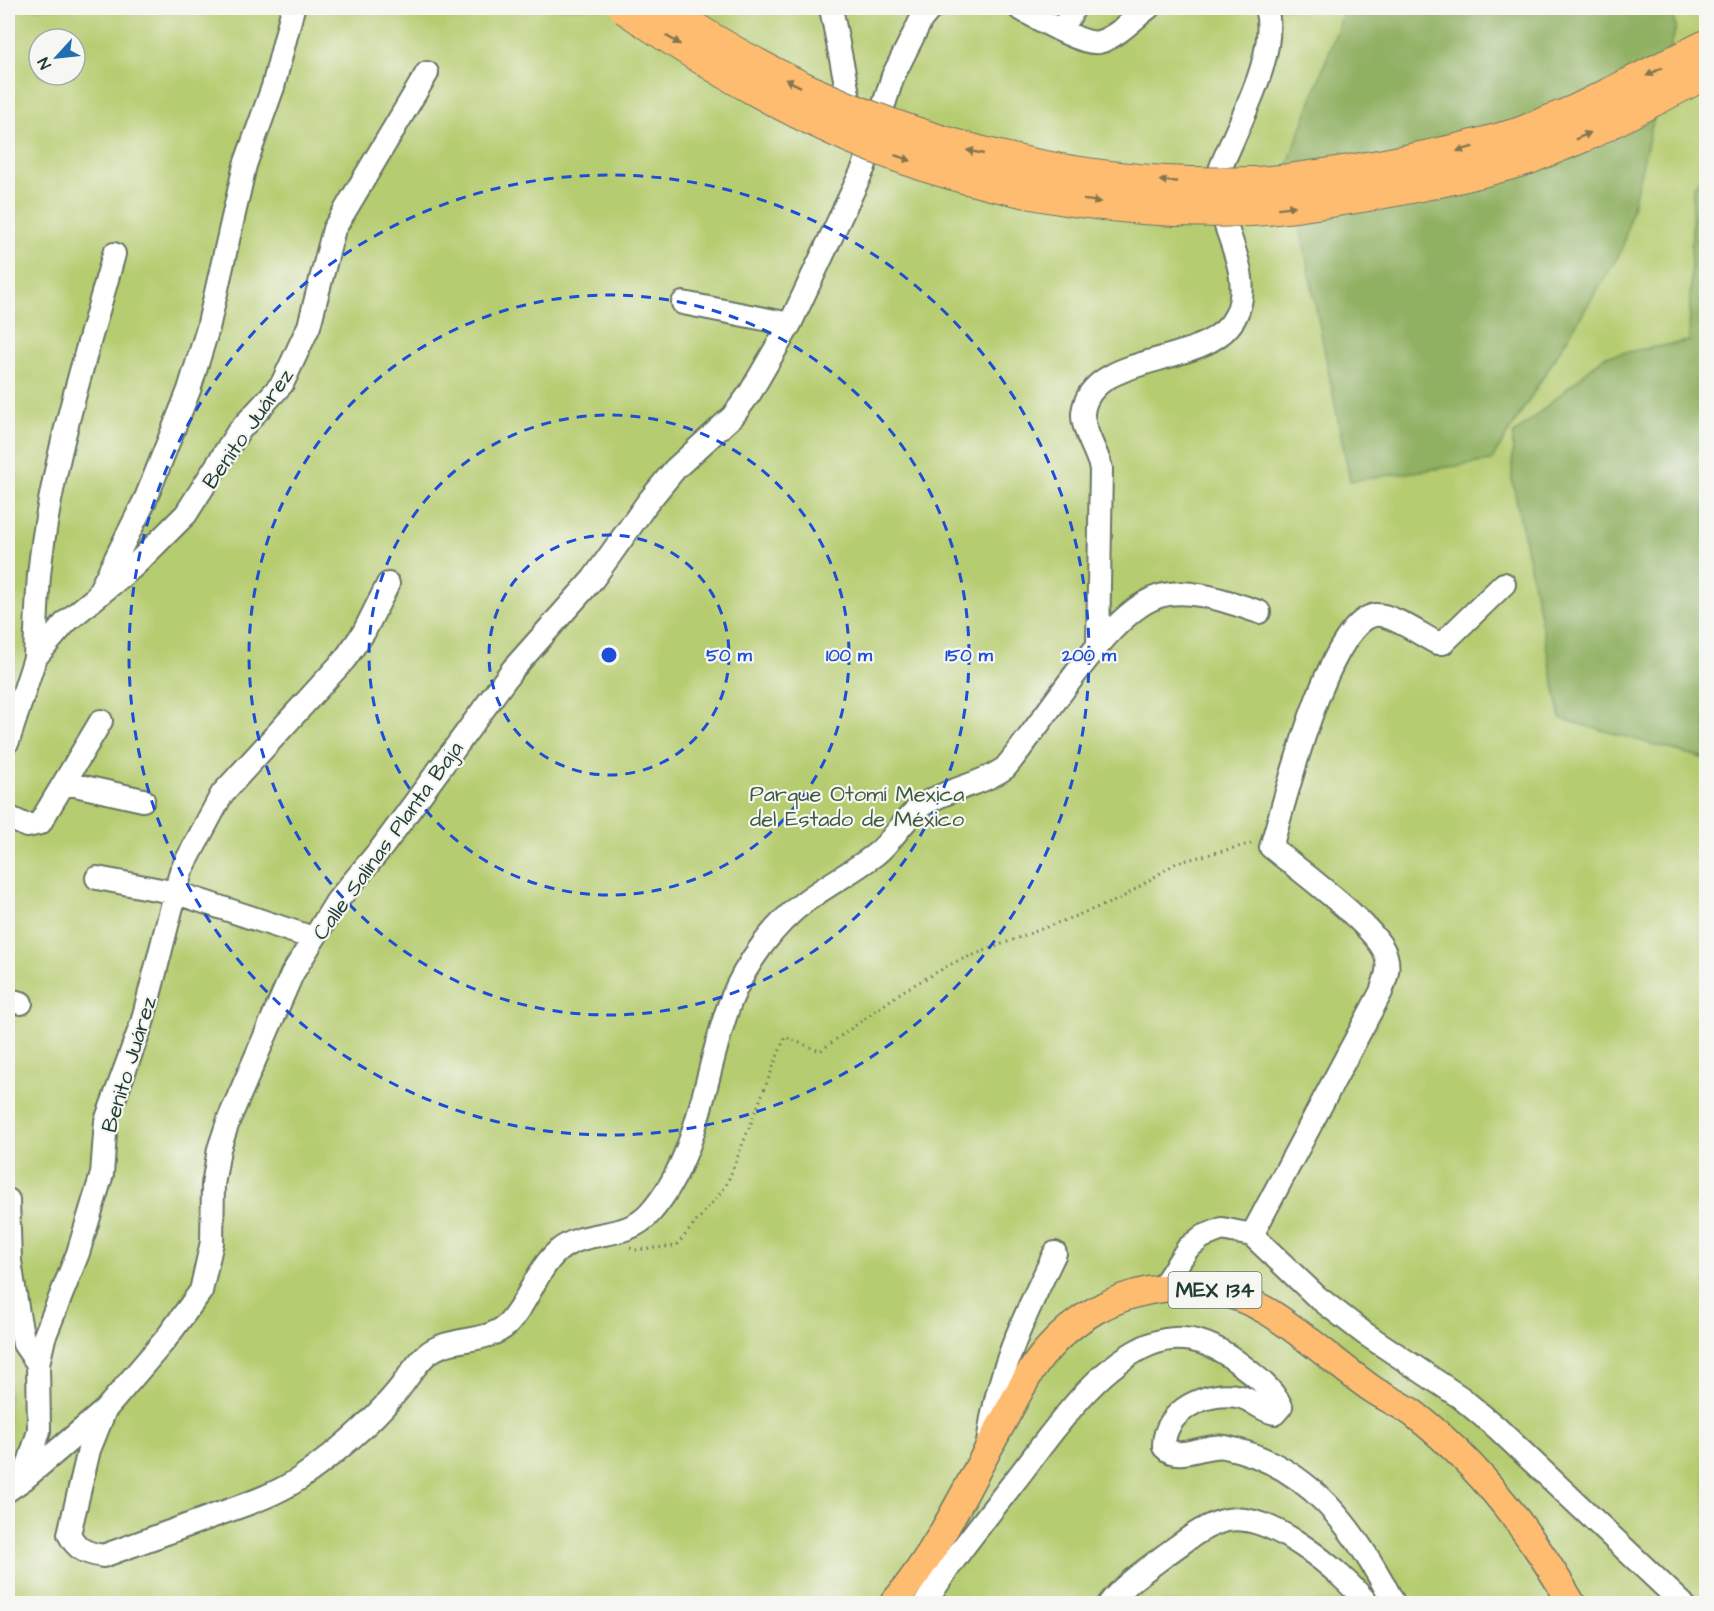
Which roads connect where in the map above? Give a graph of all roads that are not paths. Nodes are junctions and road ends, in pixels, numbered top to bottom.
1 (293, 8) edge
2 (625, 8) edge
3 (663, 8) edge
4 (831, 8) edge
5 (931, 8) edge
6 (1018, 8) edge
7 (1074, 8) edge
8 (1148, 8) edge
9 (1266, 8) edge
10 (1062, 30) junction
11 (1707, 46) edge
12 (427, 73) dead end
13 (1707, 73) edge
14 (864, 167) junction
15 (114, 254) dead end
16 (683, 303) dead end
17 (790, 324) junction
18 (388, 584) dead end
19 (1504, 584) dead end
20 (97, 597) junction
21 (1259, 612) dead end
22 (1098, 645) junction
23 (35, 658) junction
24 (101, 721) dead end
25 (8, 741) edge
26 (66, 783) junction
27 (142, 800) dead end
28 (8, 817) edge
29 (97, 878) dead end
30 (177, 893) junction
31 (314, 938) junction
32 (8, 1200) edge
33 (1252, 1235) junction
34 (1055, 1252) dead end
35 (1163, 1286) junction
36 (38, 1364) junction
37 (105, 1410) junction
38 (987, 1450) junction
39 (16, 1485) edge
40 (934, 1567) junction
41 (893, 1604) edge
42 (925, 1604) edge
43 (1109, 1604) edge
44 (1368, 1604) edge
45 (1394, 1604) edge
46 (1572, 1604) edge
47 (1683, 1604) edge

1 - 20 street
2 -> 13 highway, bridge
11 -> 3 highway, bridge
4 - 14 street
5 - 14 street, Calle Salinas Planta Baja
6 - 10 street
7 - 10 street
8 - 10 street
9 - 22 street
12 - 20 street, Benito Juárez
14 - 17 street, Calle Salinas Planta Baja
15 - 23 street
16 - 17 street
17 - 31 street, Calle Salinas Planta Baja
18 - 30 street, Benito Juárez
19 - 33 street
20 - 23 street, Benito Juárez
21 - 22 street
22 - 37 street
23 - 25 street, Benito Juárez
24 - 26 street
26 - 27 street
26 - 28 street
29 - 30 street
30 - 31 street
30 - 36 street, Benito Juárez
31 - 37 street, Calle Salinas Planta Baja
32 - 36 street
33 - 35 street
33 - 47 street
34 - 38 street
35 - 38 main road, MEX 134
35 - 46 main road, MEX 134
36 - 39 street, Benito Juárez
37 - 39 street, Calle Salinas Planta Baja
38 - 40 main road, MEX 134
40 - 41 main road, MEX 134
40 - 42 street
40 - 45 street
43 - 44 street

